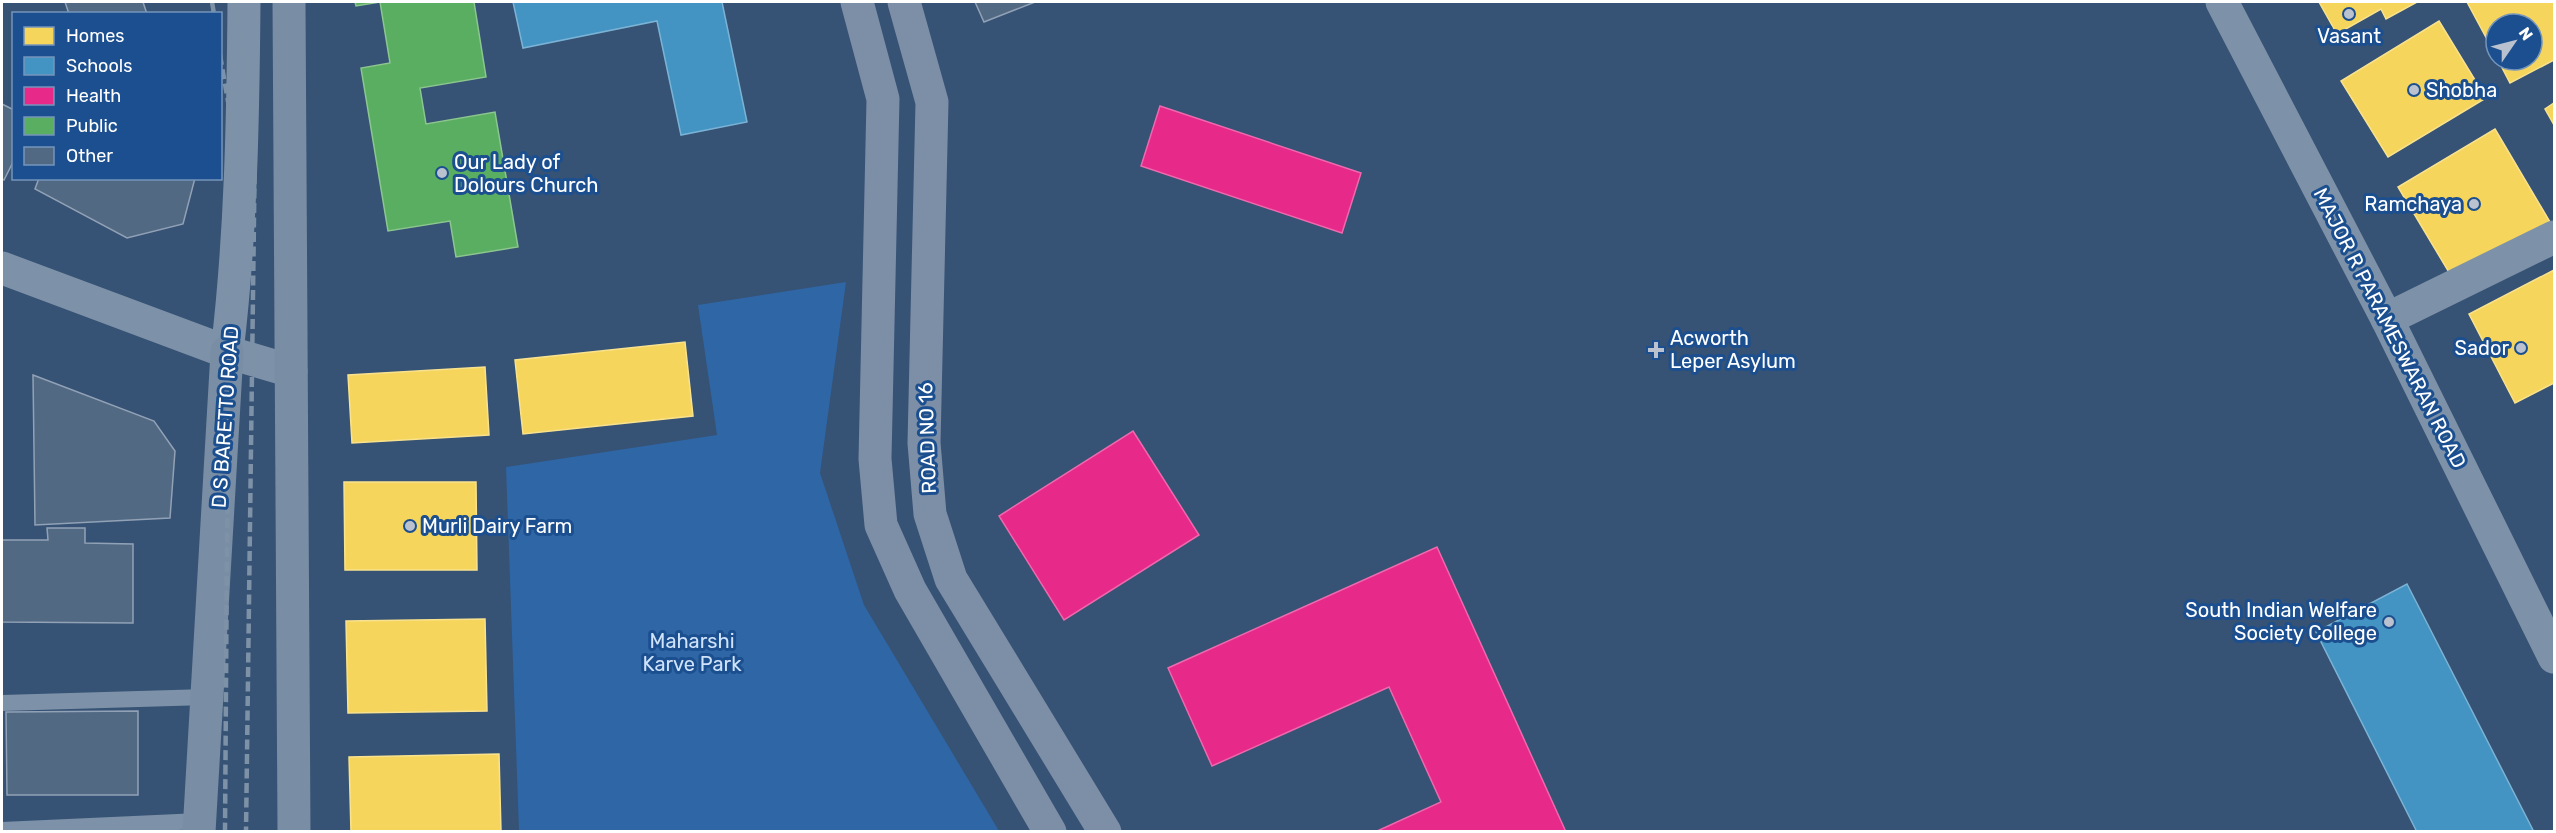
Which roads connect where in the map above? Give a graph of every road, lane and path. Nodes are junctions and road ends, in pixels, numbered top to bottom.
1 (244, 2) edge
2 (289, 2) edge
3 (857, 2) edge
4 (904, 2) edge
5 (2222, 2) edge
6 (2554, 237) edge
7 (2, 268) edge
8 (2387, 319) junction
9 (227, 352) junction
10 (291, 371) junction
11 (2554, 657) edge
12 (1006, 669) junction
13 (969, 696) junction
14 (207, 697) junction
15 (2, 703) edge
16 (200, 826) edge
17 (2, 830) edge
18 (294, 831) edge
19 (1050, 831) edge
20 (1105, 831) edge

1 - 9 street, D S BARETTO ROAD
2 - 10 main road
3 - 13 main road
4 - 12 main road, ROAD NO 16
5 - 8 street, MAJOR R PARAMESWARAN ROAD
6 - 8 street
7 - 9 street
8 - 11 street, MAJOR R PARAMESWARAN ROAD
9 - 10 street
9 - 14 main road, D S BARETTO ROAD
10 - 18 main road
12 - 13 main road
12 - 20 main road, ROAD NO 16
13 - 19 main road
14 - 15 lane
14 - 16 main road, D S BARETTO ROAD
16 - 17 lane

